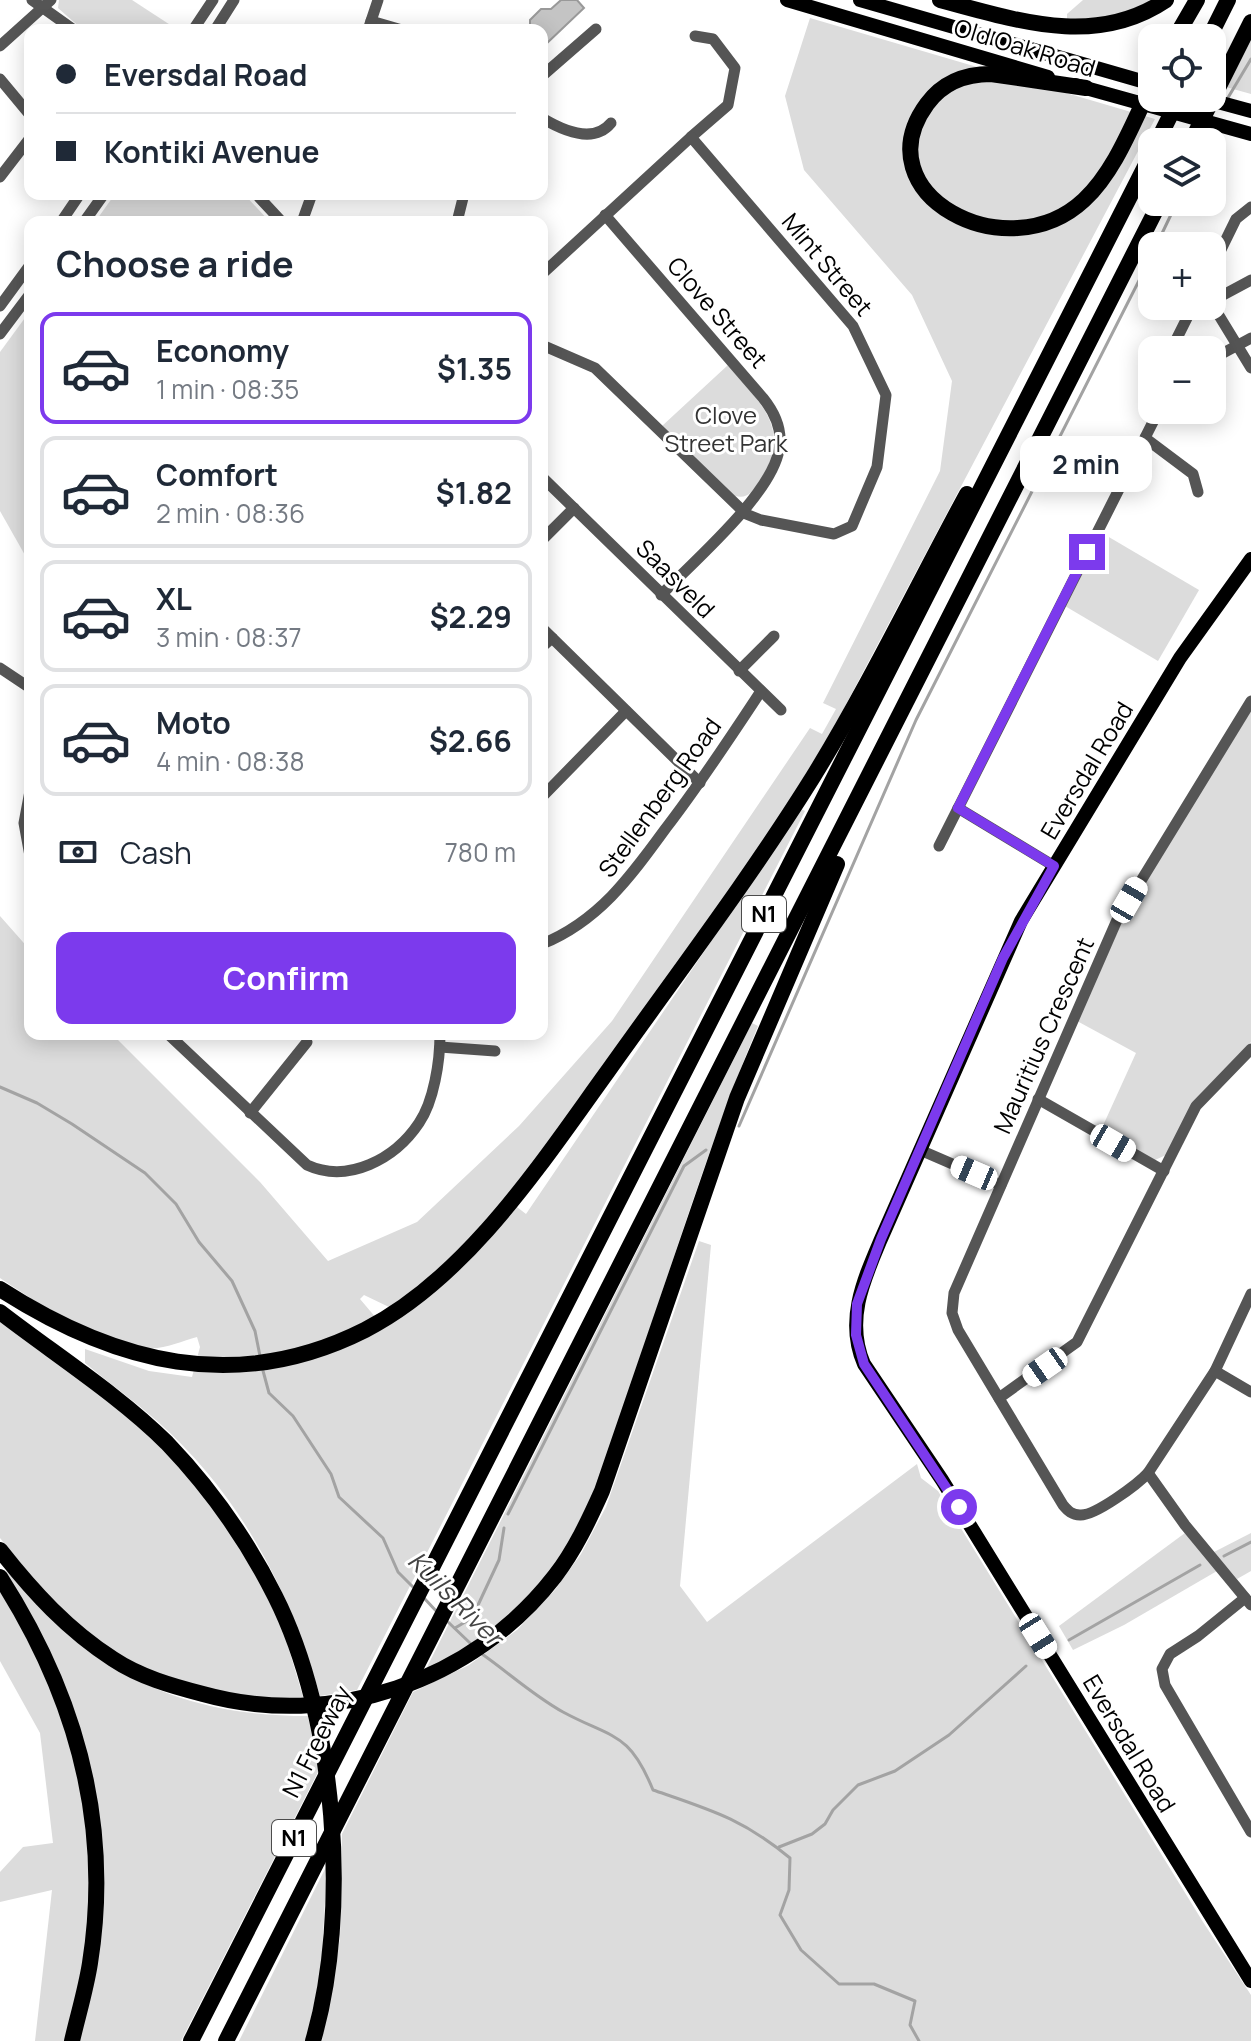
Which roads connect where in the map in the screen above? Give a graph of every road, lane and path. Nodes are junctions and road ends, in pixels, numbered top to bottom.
1 (32, 0) edge
2 (213, 0) edge
3 (234, 0) edge
4 (378, 0) edge
5 (787, 0) edge
6 (860, 0) edge
7 (940, 0) edge
8 (1166, 0) edge
9 (1197, 0) edge
10 (1228, 0) edge
11 (47, 4) edge
12 (1251, 22) edge
13 (25, 24) edge
14 (68, 24) edge
15 (197, 24) edge
16 (219, 24) edge
17 (370, 24) edge
18 (1183, 24) edge
19 (1216, 24) edge
20 (24, 25) edge
21 (596, 29) dead end
22 (695, 36) dead end
23 (0, 46) edge
24 (548, 71) edge
25 (0, 79) edge
26 (1138, 80) edge
27 (1086, 88) junction
28 (1138, 104) edge
29 (1226, 104) edge
30 (24, 108) edge
31 (1248, 110) edge
32 (548, 121) edge
33 (611, 123) dead end
34 (1198, 128) edge
35 (1251, 134) edge
36 (691, 137) junction
37 (24, 146) edge
38 (0, 177) edge
39 (1138, 181) edge
40 (262, 200) edge
41 (1251, 207) edge
42 (605, 215) junction
43 (276, 216) edge
44 (1153, 216) edge
45 (1226, 239) edge
46 (1100, 258) junction
47 (548, 268) edge
48 (24, 273) edge
49 (1251, 280) edge
50 (1226, 294) edge
51 (24, 302) edge
52 (0, 306) edge
53 (1222, 320) edge
54 (0, 334) edge
55 (1251, 338) edge
56 (1236, 346) junction
57 (548, 348) edge
58 (1226, 351) edge
59 (1251, 368) edge
60 (1152, 424) edge
61 (1145, 438) junction
62 (548, 483) edge
63 (1198, 492) dead end
64 (574, 508) junction
65 (742, 512) junction
66 (548, 534) edge
67 (1251, 559) edge
68 (661, 595) junction
69 (548, 634) edge
70 (774, 636) dead end
71 (552, 638) junction
72 (548, 642) edge
73 (0, 668) edge
74 (739, 671) junction
75 (24, 684) edge
76 (761, 691) junction
77 (1251, 701) edge
78 (781, 710) dead end
79 (626, 711) junction
80 (896, 727) junction
81 (700, 783) junction
82 (548, 791) edge
83 (958, 808) junction
84 (939, 846) dead end
85 (1054, 866) junction
86 (548, 941) edge
87 (174, 1040) edge
88 (440, 1040) edge
89 (307, 1042) dead end
90 (440, 1047) junction
91 (1251, 1049) edge
92 (495, 1051) dead end
93 (1038, 1099) junction
94 (250, 1113) junction
95 (920, 1150) junction
96 (1164, 1171) junction
97 (1001, 1185) junction
98 (0, 1289) edge
99 (1251, 1294) edge
100 (0, 1312) edge
101 (1215, 1371) junction
102 (1251, 1392) edge
103 (999, 1398) junction
104 (1148, 1473) junction
105 (0, 1550) edge
106 (0, 1577) edge
107 (1248, 1601) edge
108 (1251, 1832) edge
109 (1251, 1981) edge
110 (72, 2041) edge
111 (191, 2041) edge
112 (226, 2041) edge
113 (313, 2041) edge

1 - 11 street
2 - 15 street
3 - 16 street
4 - 17 street
5 - 27 main road, Old Oak Road
6 - 26 main road, Old Oak Road
7 - 8 highway
9 - 18 highway
10 - 19 highway
11 - 13 street
11 - 14 street
12 - 34 highway
20 - 23 street
21 - 24 street
22 - 36 street
25 - 30 street
27 - 28 highway
27 - 35 main road, Old Oak Road
29 - 31 main road
32 - 33 street
36 - 42 street
36 - 65 street, Mint Street
37 - 38 street
39 - 46 highway, N1
40 - 43 street
41 - 45 street
42 - 47 street
42 - 65 street, Clove Street
44 - 80 highway, N1
46 - 98 highway
46 - 111 highway, N1 Freeway / N1
48 - 52 street
49 - 50 street
51 - 54 street
53 - 56 street
55 - 56 street
56 - 58 street
56 - 59 street
57 - 65 street
60 - 61 street
61 - 63 street
61 - 83 street
62 - 64 street, Saasveld
64 - 66 street
64 - 68 street, Saasveld
65 - 68 street, Clove Street
67 - 85 main road, Eversdal Road
68 - 74 street, Saasveld
69 - 71 street
70 - 74 street
71 - 72 street
71 - 79 street
73 - 75 street
74 - 76 street, Saasveld
76 - 78 street, Saasveld
76 - 81 street, Stellenberg Road
77 - 93 street, Mauritius Crescent
79 - 81 street
79 - 82 street
80 - 105 highway
80 - 112 highway, N1
81 - 86 street, Stellenberg Road
83 - 84 street
83 - 85 street
85 - 95 main road, Eversdal Road
87 - 94 street
88 - 90 street
89 - 94 street
90 - 92 street
90 - 94 street
91 - 96 street
93 - 96 street
93 - 97 street, Mauritius Crescent
95 - 97 street
95 - 109 main road, Eversdal Road
96 - 103 street
97 - 103 street, Mauritius Crescent
99 - 101 street, Mauritius Crescent
100 - 113 highway
101 - 102 street
101 - 104 street, Mauritius Crescent
103 - 104 street, Mauritius Crescent
104 - 107 street
106 - 110 highway
107 - 108 street

